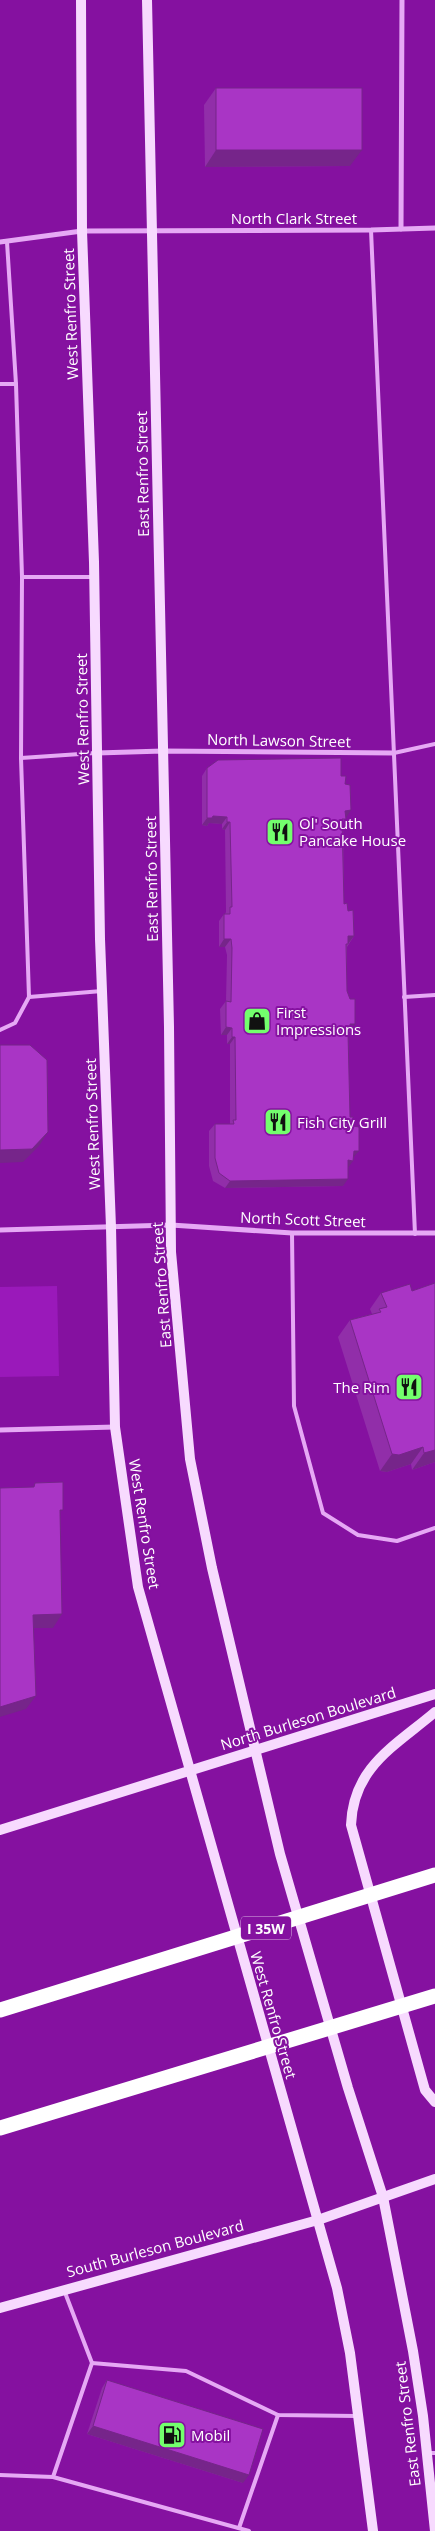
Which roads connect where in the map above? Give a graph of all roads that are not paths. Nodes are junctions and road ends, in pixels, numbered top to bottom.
1 (82, 0) edge
2 (147, 0) edge
3 (402, 0) edge
4 (435, 228) edge
5 (401, 229) junction
6 (371, 230) junction
7 (82, 231) junction
8 (153, 232) junction
9 (0, 242) edge
10 (7, 242) junction
11 (0, 384) edge
12 (16, 384) junction
13 (22, 577) junction
14 (94, 577) junction
15 (435, 744) edge
16 (163, 751) junction
17 (97, 753) junction
18 (394, 754) junction
19 (21, 758) junction
20 (102, 991) junction
21 (435, 995) edge
22 (29, 997) junction
23 (404, 997) junction
24 (0, 1030) edge
25 (171, 1225) junction
26 (111, 1227) junction
27 (0, 1230) edge
28 (292, 1233) junction
29 (435, 1233) edge
30 (415, 1234) junction
31 (115, 1427) junction
32 (0, 1430) edge
33 (435, 1528) edge
34 (435, 1694) edge
35 (435, 1712) edge
36 (257, 1750) junction
37 (190, 1771) junction
38 (0, 1830) edge
39 (429, 1877) edge
40 (435, 1996) edge
41 (0, 2010) edge
42 (435, 2102) edge
43 (0, 2128) edge
44 (435, 2179) edge
45 (384, 2197) junction
46 (318, 2220) junction
47 (64, 2288) junction
48 (0, 2308) edge
49 (92, 2363) junction
50 (278, 2415) junction
51 (357, 2416) junction
52 (431, 2453) edge
53 (0, 2475) edge
54 (53, 2476) junction
55 (239, 2528) junction
56 (249, 2531) edge
57 (372, 2531) edge
58 (434, 2531) edge

1 - 7 main road, West Renfro Street
2 - 8 main road, East Renfro Street
3 - 5 street
4 - 5 street, North Clark Street
5 - 6 street, North Clark Street
6 - 8 street, North Clark Street
6 - 18 lane
7 - 8 street, North Clark Street
7 - 10 street, North Clark Street
7 - 14 main road, West Renfro Street
8 - 16 main road, East Renfro Street
9 - 10 street, North Clark Street
10 - 12 lane
11 - 12 lane
12 - 13 lane
13 - 14 lane
13 - 19 lane
14 - 17 main road, West Renfro Street
15 - 18 lane
16 - 17 street, North Lawson Street
16 - 18 street, North Lawson Street
16 - 25 main road, East Renfro Street
17 - 19 lane
17 - 20 main road, West Renfro Street
18 - 23 lane
19 - 22 lane
20 - 22 lane
20 - 26 main road, West Renfro Street
21 - 23 lane
22 - 24 lane
23 - 30 lane
25 - 26 street, North Scott Street
25 - 28 street, North Scott Street
25 - 36 main road, East Renfro Street
26 - 27 street, North Scott Street
26 - 31 main road, West Renfro Street
28 - 30 street, North Scott Street
28 - 33 lane
29 - 30 street, North Scott Street
31 - 32 street
31 - 37 main road, West Renfro Street
34 - 36 main road, North Burleson Boulevard
35 - 42 main road
36 - 37 main road, North Burleson Boulevard
36 - 45 main road
37 - 38 main road
37 - 46 main road, West Renfro Street
39 - 41 highway, I 35W
40 - 43 highway
44 - 45 main road
45 - 46 main road
45 - 52 main road, East Renfro Street
46 - 47 main road, South Burleson Boulevard
46 - 51 main road
47 - 48 main road, South Burleson Boulevard
47 - 49 lane
49 - 50 lane
49 - 54 lane
50 - 51 lane
50 - 55 lane
51 - 57 main road
52 - 58 main road, East Renfro Street
53 - 54 lane
54 - 55 lane
55 - 56 lane

